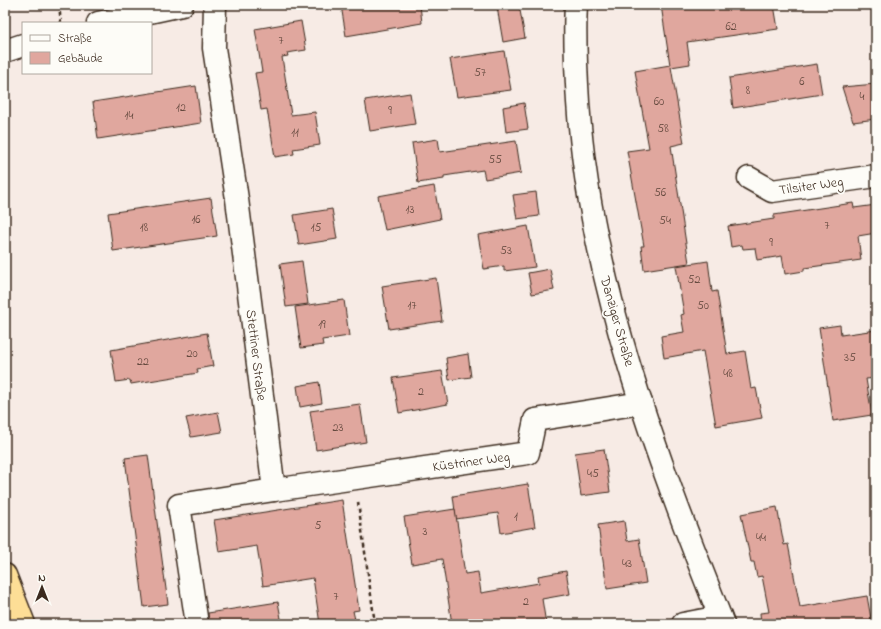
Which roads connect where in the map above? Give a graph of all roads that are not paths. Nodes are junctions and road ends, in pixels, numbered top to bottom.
1 (182, 5) edge
2 (215, 5) edge
3 (576, 5) edge
4 (103, 22) edge
5 (22, 45) edge
6 (5, 51) edge
7 (876, 176) edge
8 (749, 178) dead end
9 (641, 403) junction
10 (274, 490) junction
11 (5, 575) edge
12 (722, 621) edge
13 (24, 624) edge
14 (197, 624) edge
15 (684, 624) edge

1 - 4 street
2 - 10 street, Stettiner Straße
3 - 9 street, Danziger Straße
5 - 6 street
7 - 8 street, Tilsiter Weg
9 - 10 street, Küstriner Weg
9 - 12 street, Danziger Straße
10 - 14 street
11 - 13 highway
12 - 15 street

